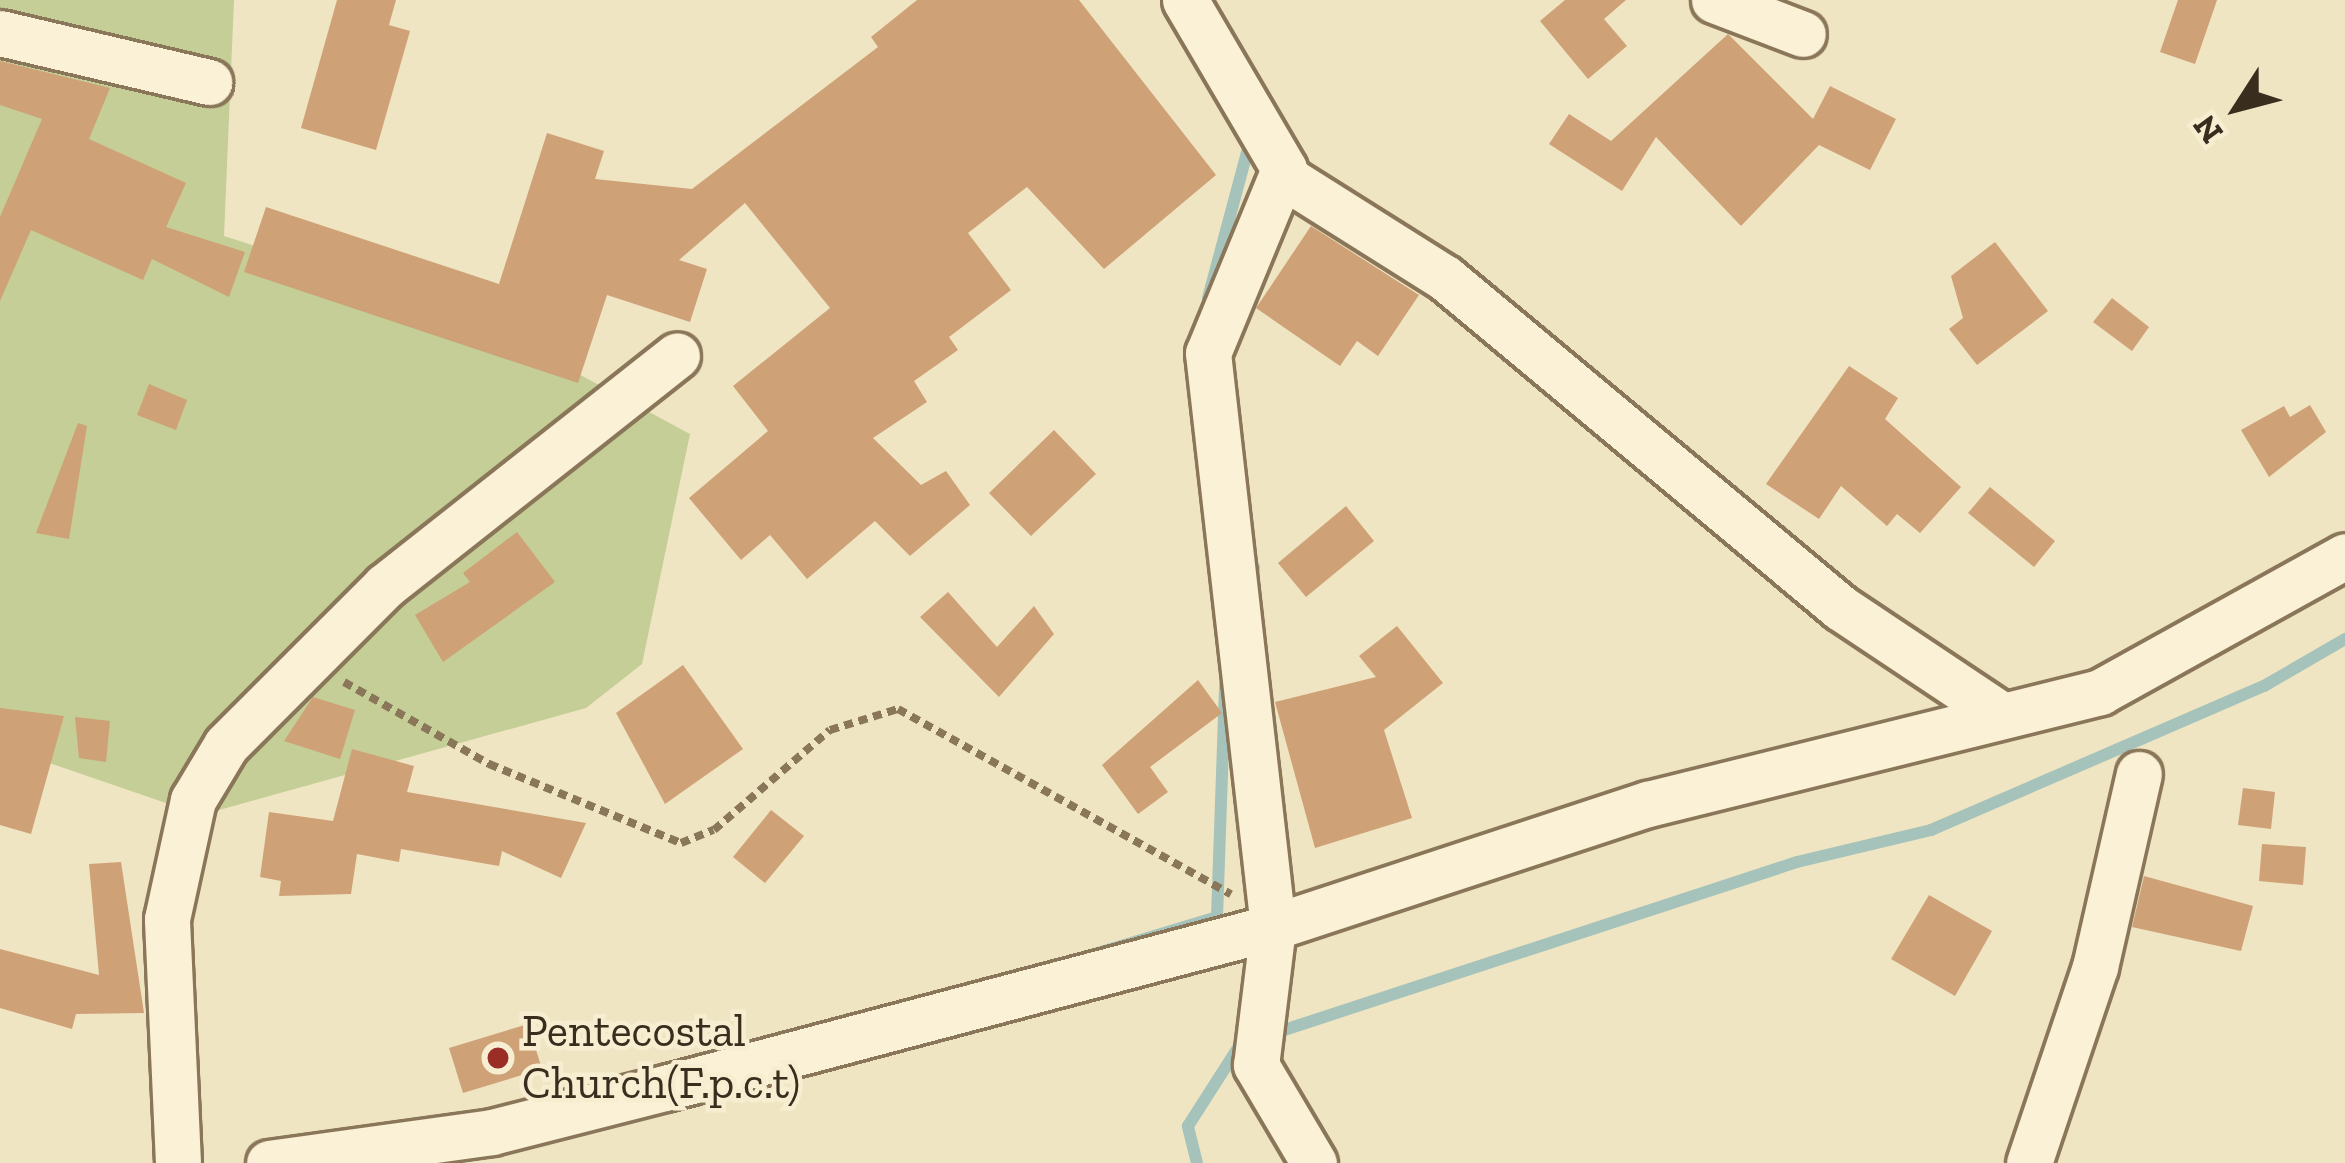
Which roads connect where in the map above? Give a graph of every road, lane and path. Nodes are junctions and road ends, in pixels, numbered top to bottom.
1 (1185, 0) edge
2 (1714, 0) edge
3 (0, 33) edge
4 (1803, 34) dead end
5 (209, 82) dead end
6 (1283, 176) junction
7 (677, 356) dead end
8 (2345, 556) edge
9 (308, 662) junction
10 (2000, 714) junction
11 (2139, 774) dead end
12 (1271, 921) junction
13 (322, 1159) edge
14 (178, 1163) edge
15 (269, 1163) edge
16 (1314, 1163) edge
17 (2029, 1163) edge

1 - 6 street
2 - 4 street
3 - 5 street
6 - 10 street
6 - 12 street
7 - 9 street
8 - 10 street
9 - 12 path
9 - 14 street
10 - 12 street
11 - 17 street
12 - 13 street
12 - 16 street
13 - 15 street

